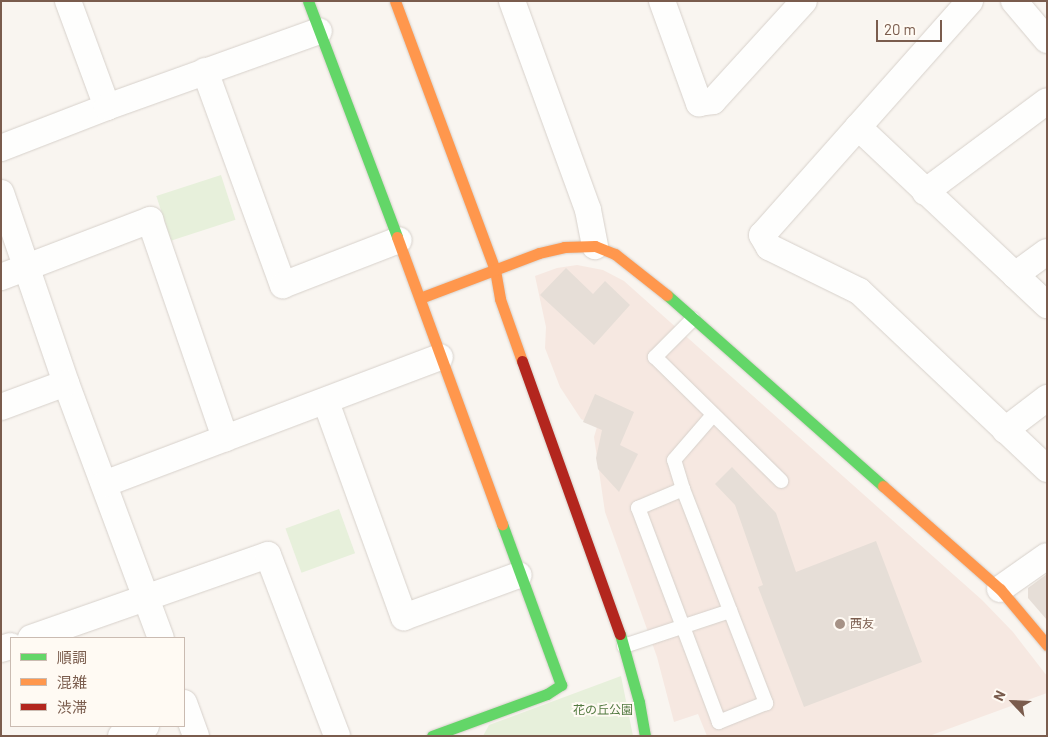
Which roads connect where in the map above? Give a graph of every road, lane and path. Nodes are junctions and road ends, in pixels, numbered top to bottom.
1 (68, 1) edge
2 (308, 1) edge
3 (395, 1) edge
4 (512, 1) edge
5 (662, 1) edge
6 (804, 1) edge
7 (970, 1) edge
8 (1014, 1) edge
9 (319, 32) junction
10 (1047, 40) edge
11 (205, 71) junction
12 (1047, 101) edge
13 (107, 107) junction
14 (858, 127) junction
15 (1, 148) edge
16 (926, 192) junction
17 (1, 193) edge
18 (399, 240) junction
19 (595, 246) junction
20 (1047, 252) edge
21 (27, 267) junction
22 (495, 270) junction
23 (1015, 275) junction
24 (1, 277) edge
25 (420, 298) junction
26 (1047, 305) edge
27 (692, 319) junction
28 (440, 357) junction
29 (66, 383) junction
30 (1047, 398) edge
31 (326, 402) junction
32 (1, 407) edge
33 (714, 415) junction
34 (1005, 430) junction
35 (225, 438) junction
36 (1047, 469) edge
37 (780, 481) dead end
38 (104, 484) junction
39 (682, 489) junction
40 (1047, 556) edge
41 (519, 575) junction
42 (1000, 590) junction
43 (146, 596) junction
44 (730, 611) junction
45 (682, 627) junction
46 (34, 637) edge
47 (161, 637) edge
48 (1047, 645) edge
49 (624, 646) junction
50 (185, 708) edge
51 (144, 727) edge
52 (464, 731) edge
53 (121, 736) edge
54 (196, 736) edge
55 (337, 736) edge
56 (432, 736) edge
57 (645, 736) edge

1 - 13 street
2 - 9 street
3 - 22 street
4 - 19 street
5 - 6 street
7 - 14 street
8 - 10 street
9 - 11 street
9 - 18 street
11 - 13 street
11 - 18 street
12 - 16 street
13 - 15 street
14 - 16 street
14 - 34 street
16 - 23 street
17 - 21 street
18 - 25 street
19 - 22 street
19 - 27 street
20 - 23 street
21 - 24 street
21 - 29 street
21 - 35 street
22 - 25 street
22 - 49 street
23 - 26 street
25 - 28 street
27 - 33 lane
27 - 42 street
28 - 31 street
28 - 41 street
29 - 32 street
29 - 38 street
30 - 34 street
31 - 35 street
31 - 41 street
33 - 37 lane
33 - 39 lane
34 - 36 street
35 - 38 street
38 - 43 street
39 - 44 lane
39 - 45 lane
40 - 42 street
41 - 52 street
42 - 48 street
43 - 46 street
43 - 47 street
43 - 55 street
44 - 45 lane
44 - 45 lane
45 - 49 lane
49 - 57 street
50 - 54 street
51 - 53 street
52 - 56 street

